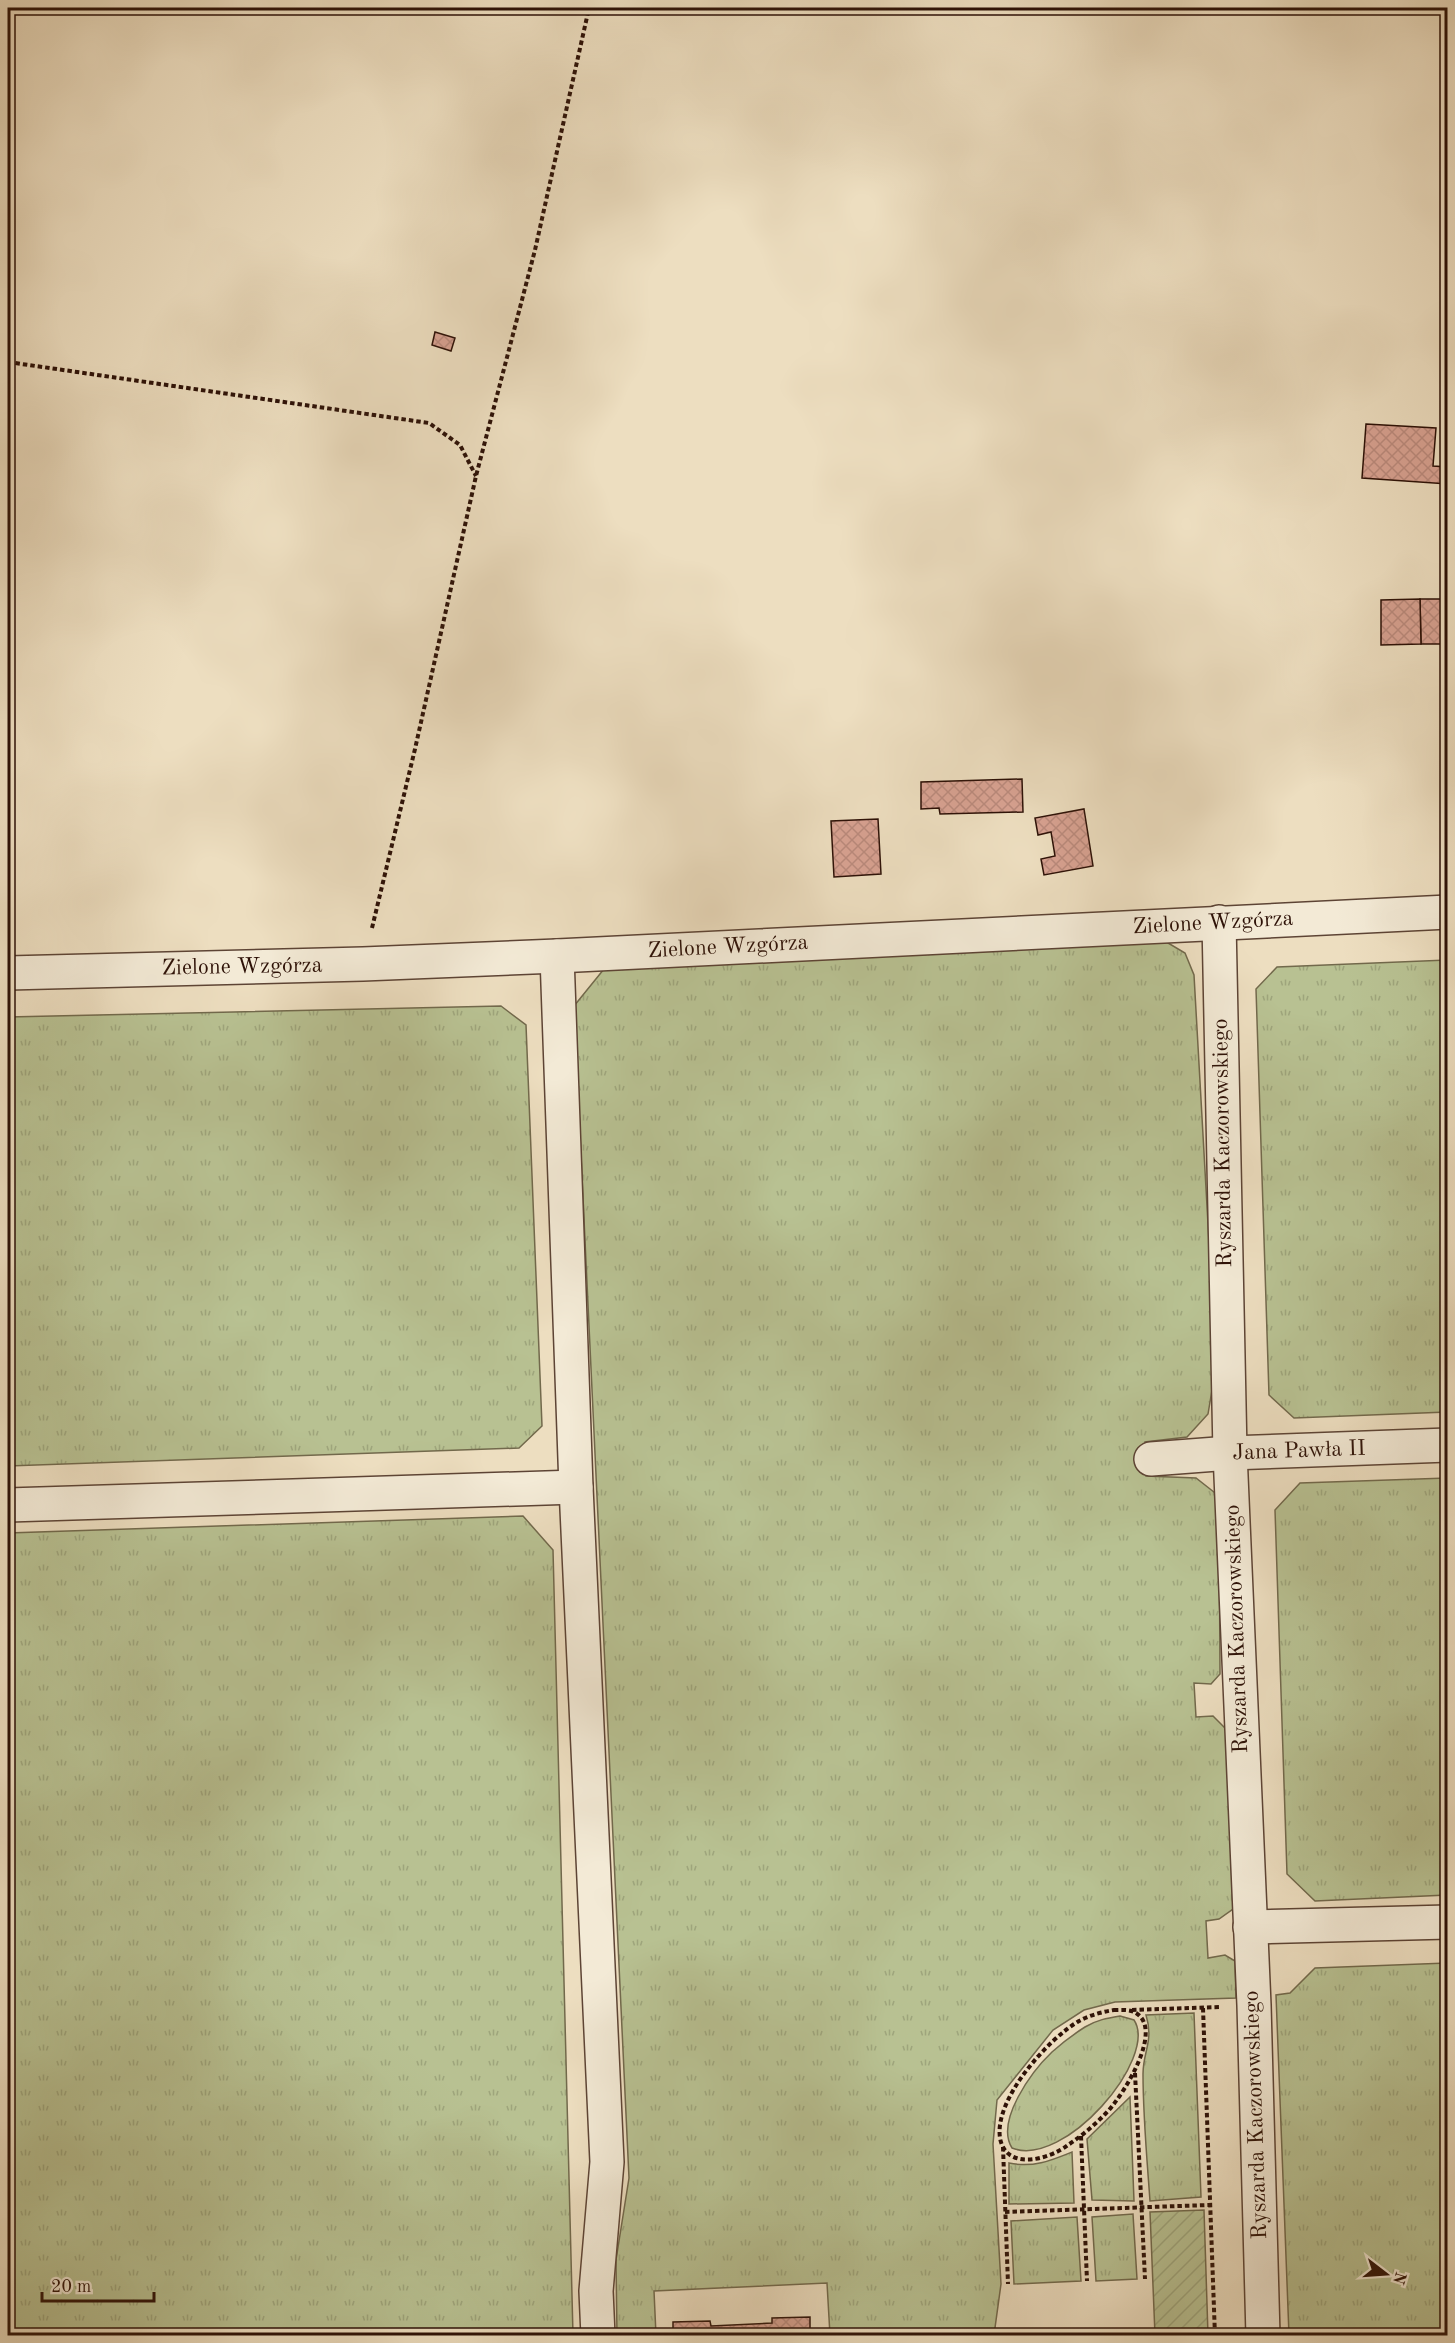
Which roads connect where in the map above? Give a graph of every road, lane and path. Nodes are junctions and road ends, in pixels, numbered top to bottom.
1 (589, 8) edge
2 (8, 362) edge
3 (476, 476) junction
4 (1448, 912) edge
5 (1219, 922) junction
6 (557, 956) junction
7 (363, 964) junction
8 (8, 973) edge
9 (1448, 1445) edge
10 (1230, 1453) junction
11 (1151, 1459) dead end
12 (576, 1487) junction
13 (8, 1505) edge
14 (1448, 1922) edge
15 (1250, 1927) junction
16 (1128, 2010) junction
17 (1135, 2071) junction
18 (1081, 2136) junction
19 (1002, 2145) junction
20 (1209, 2205) junction
21 (1142, 2207) junction
22 (1084, 2209) junction
23 (1005, 2212) junction
24 (1145, 2279) dead end
25 (1087, 2281) dead end
26 (1008, 2284) dead end
27 (597, 2336) edge
28 (1215, 2336) edge
29 (1263, 2336) edge

1 - 3 path
2 - 3 path
3 - 7 path
4 - 5 street, Zielone Wzgórza
5 - 6 street, Zielone Wzgórza
5 - 10 street, Ryszarda Kaczorowskiego
6 - 7 street, Zielone Wzgórza
6 - 12 street
7 - 8 street, Zielone Wzgórza
9 - 10 street, Jana Pawła II
10 - 11 street, Jana Pawła II
10 - 15 street, Ryszarda Kaczorowskiego
12 - 13 street
12 - 27 street
14 - 15 street
15 - 29 street, Ryszarda Kaczorowskiego
16 - 17 path
16 - 19 path
16 - 20 path
17 - 18 path
17 - 21 path
18 - 19 path
18 - 22 path
19 - 23 path
20 - 21 path
20 - 28 path
21 - 22 path
21 - 24 path
22 - 23 path
22 - 25 path
23 - 26 path

